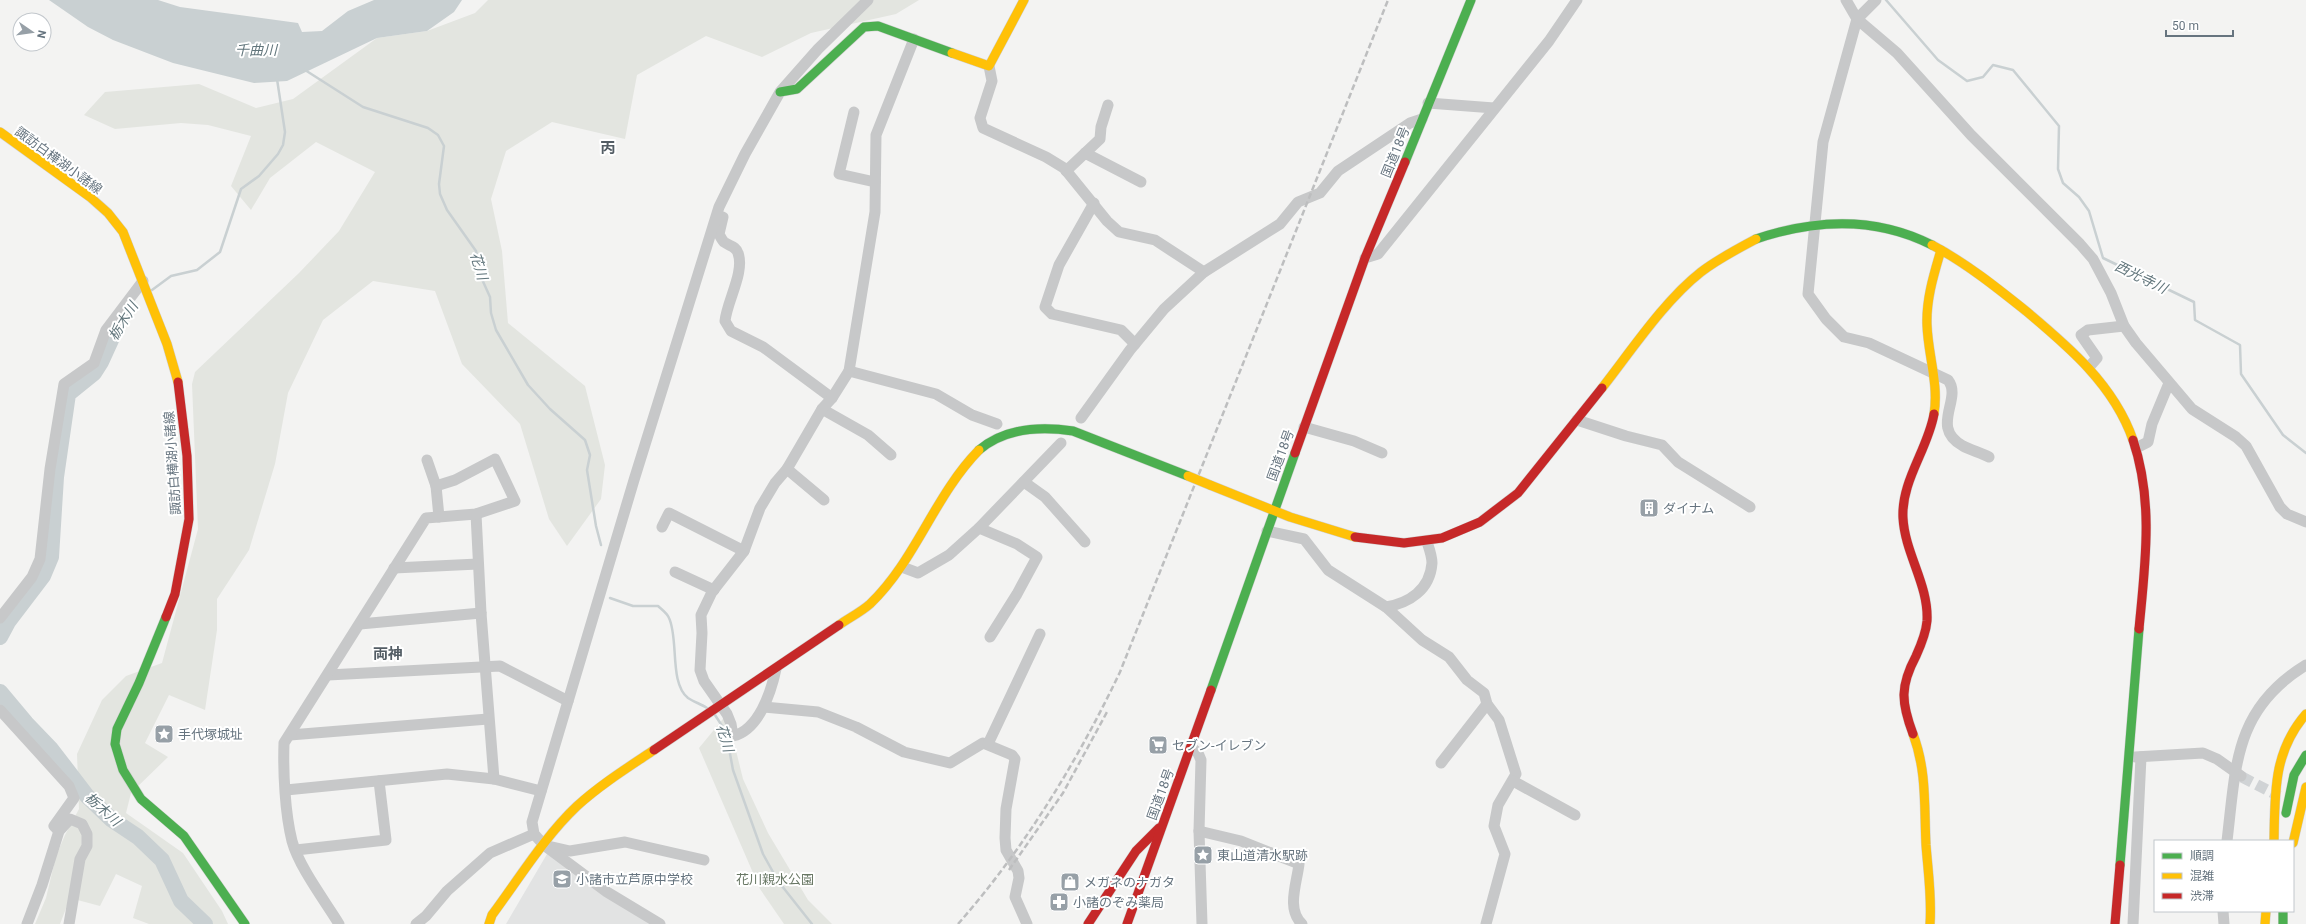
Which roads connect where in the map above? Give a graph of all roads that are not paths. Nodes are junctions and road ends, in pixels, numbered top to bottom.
1 (868, 0) edge
2 (1024, 0) edge
3 (1471, 0) edge
4 (1577, 0) edge
5 (1846, 0) edge
6 (1876, 0) edge
7 (1857, 19) junction
8 (914, 39) junction
9 (989, 66) junction
10 (780, 92) junction
11 (1428, 103) junction
12 (1108, 105) dead end
13 (1494, 108) junction
14 (854, 112) dead end
15 (1422, 118) junction
16 (0, 132) edge
17 (1085, 153) junction
18 (1066, 171) junction
19 (875, 182) junction
20 (1141, 182) dead end
21 (1094, 203) junction
22 (719, 207) junction
23 (1814, 224) junction
24 (1941, 250) junction
25 (1365, 258) junction
26 (1204, 272) junction
27 (143, 281) junction
28 (2124, 326) junction
29 (1136, 344) junction
30 (2089, 367) junction
31 (849, 371) junction
32 (1933, 375) junction
33 (2169, 383) junction
34 (832, 398) junction
35 (822, 409) junction
36 (1081, 418) dead end
37 (1577, 420) junction
38 (997, 424) dead end
39 (1304, 427) junction
40 (1061, 444) dead end
41 (2136, 448) junction
42 (1382, 453) dead end
43 (891, 455) dead end
44 (1989, 457) dead end
45 (427, 460) dead end
46 (787, 469) junction
47 (1024, 482) junction
48 (436, 486) junction
49 (824, 500) dead end
50 (1750, 507) dead end
51 (1274, 510) junction
52 (476, 514) junction
53 (439, 517) junction
54 (2306, 522) edge
55 (662, 527) dead end
56 (979, 528) junction
57 (1267, 531) junction
58 (1085, 542) dead end
59 (1427, 542) junction
60 (744, 551) junction
61 (478, 564) junction
62 (902, 567) junction
63 (394, 568) junction
64 (675, 572) dead end
65 (714, 590) junction
66 (1386, 607) junction
67 (481, 613) junction
68 (0, 618) edge
69 (360, 624) junction
70 (1040, 634) dead end
71 (990, 637) dead end
72 (2306, 665) edge
73 (484, 666) junction
74 (776, 669) junction
75 (328, 675) junction
76 (568, 701) junction
77 (1487, 704) junction
78 (718, 707) junction
79 (764, 707) junction
80 (0, 710) edge
81 (2306, 714) edge
82 (488, 719) junction
83 (290, 735) junction
84 (988, 744) junction
85 (1191, 747) junction
86 (2306, 755) edge
87 (2141, 757) junction
88 (2128, 758) junction
89 (2292, 758) dead end
90 (1441, 763) dead end
91 (2239, 774) junction
92 (494, 779) junction
93 (379, 781) junction
94 (1513, 781) junction
95 (2306, 787) edge
96 (286, 790) junction
97 (541, 791) junction
98 (2275, 810) junction
99 (1575, 815) dead end
100 (2286, 820) dead end
101 (1162, 825) junction
102 (59, 831) junction
103 (1199, 831) junction
104 (534, 834) junction
105 (2227, 840) edge
106 (2274, 840) edge
107 (2294, 840) edge
108 (544, 845) junction
109 (296, 850) junction
110 (704, 860) dead end
111 (1126, 867) junction
112 (1143, 879) junction
113 (2223, 912) edge
114 (2266, 912) edge
115 (2283, 912) edge
116 (27, 924) edge
117 (69, 924) edge
118 (245, 924) edge
119 (340, 924) edge
120 (416, 924) edge
121 (489, 924) edge
122 (660, 924) edge
123 (1027, 924) edge
124 (1088, 924) edge
125 (1126, 924) edge
126 (1202, 924) edge
127 (1302, 924) edge
128 (1486, 924) edge
129 (1930, 924) edge
130 (2115, 924) edge
131 (2133, 924) edge
132 (2224, 924) edge
133 (2265, 924) edge
134 (2282, 924) edge

1 - 10 street
2 - 9 main road
3 - 11 main road, 国道18号
4 - 13 street
5 - 7 street
6 - 7 street
7 - 23 street
7 - 28 street
8 - 9 main road
8 - 10 main road
8 - 19 street
9 - 18 street
10 - 22 street
11 - 13 street
11 - 15 main road, 国道18号
12 - 17 street
13 - 25 street
14 - 19 street
15 - 25 main road, 国道18号
15 - 26 street
16 - 27 main road, 諏訪白樺湖小諸線
17 - 18 street
17 - 20 street
18 - 21 street
19 - 31 street
21 - 26 street
21 - 29 street
22 - 34 street
22 - 76 street
23 - 24 main road
23 - 32 street
23 - 37 main road
24 - 30 main road
24 - 32 main road
25 - 39 main road, 国道18号
26 - 29 street
27 - 68 street
27 - 118 main road, 諏訪白樺湖小諸線
28 - 30 street
28 - 33 street
29 - 36 street
30 - 41 main road
31 - 34 street
31 - 38 street
32 - 44 street
32 - 129 main road
33 - 41 street
33 - 54 street
34 - 35 street
35 - 43 street
35 - 46 street
37 - 50 street
37 - 59 main road
39 - 42 street
39 - 51 main road, 国道18号
40 - 47 street
41 - 88 main road
45 - 48 street
46 - 49 street
46 - 60 street
47 - 56 street
47 - 58 street
48 - 52 street
48 - 53 street
51 - 57 main road, 国道18号
51 - 59 main road
51 - 62 main road, bridge
52 - 53 street
52 - 61 street
53 - 63 street
55 - 60 street
56 - 62 street
56 - 71 street
57 - 66 street
57 - 85 main road, 国道18号
59 - 66 street
60 - 65 street
61 - 63 street
61 - 67 street
62 - 74 main road
63 - 69 street
64 - 65 street
65 - 78 street
66 - 77 street
67 - 69 street
67 - 73 street
69 - 75 street
70 - 84 street
72 - 91 street
73 - 75 street
73 - 76 street
73 - 82 street
74 - 78 main road
74 - 79 street
75 - 83 street
76 - 97 street
77 - 90 street
77 - 94 street
78 - 79 street
78 - 108 main road
79 - 84 street
80 - 102 street
81 - 98 main road
82 - 83 street
82 - 92 street
83 - 96 street
84 - 123 street
85 - 101 main road, 国道18号
85 - 103 street
86 - 100 main road
87 - 88 street
87 - 91 street
87 - 131 street
88 - 130 main road
89 - 98 main road
91 - 105 street
92 - 93 street
92 - 97 street
93 - 96 street
93 - 109 street
94 - 99 street
94 - 128 street
95 - 107 main road
96 - 109 street
97 - 104 street
98 - 106 main road
101 - 111 main road
101 - 112 main road, 国道18号
102 - 116 street
102 - 117 street
103 - 126 street
103 - 127 street
104 - 108 street
104 - 120 street
108 - 110 street
108 - 121 main road
108 - 122 street
109 - 119 street
111 - 112 main road
111 - 124 main road
112 - 125 main road, 国道18号
113 - 132 street
114 - 133 main road
115 - 134 main road

